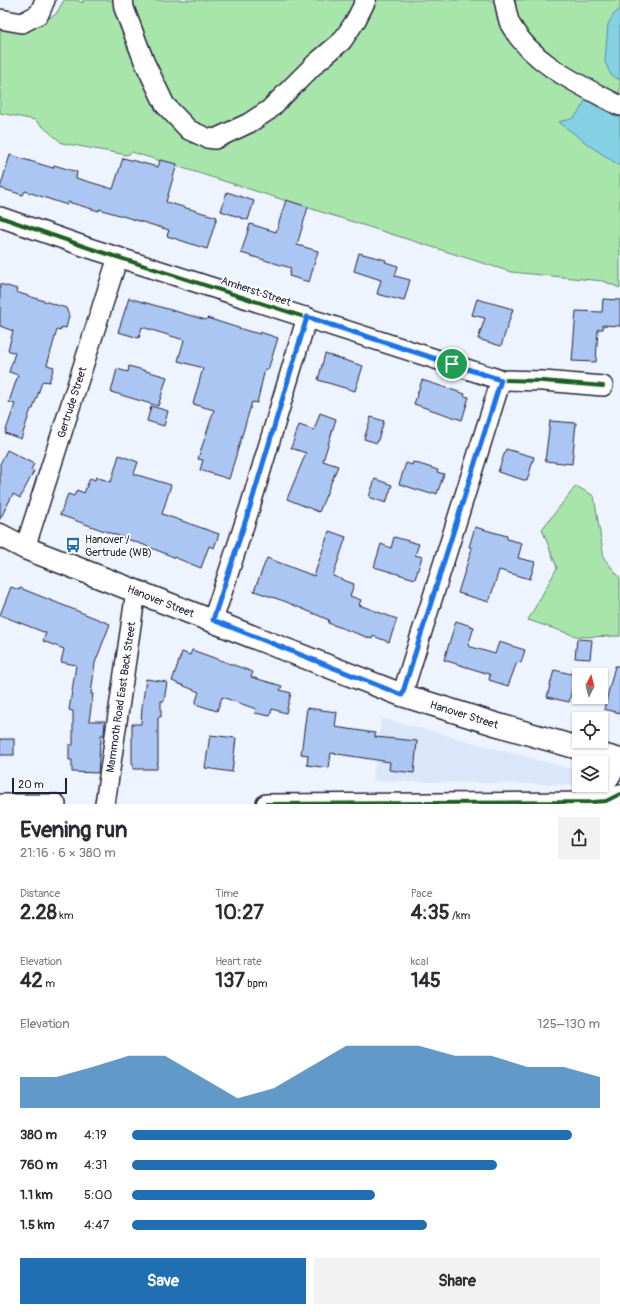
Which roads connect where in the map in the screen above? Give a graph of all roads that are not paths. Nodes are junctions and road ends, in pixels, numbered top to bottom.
1 (45, 0) edge
2 (123, 0) edge
3 (366, 0) edge
4 (504, 0) edge
5 (0, 19) edge
6 (620, 106) edge
7 (0, 216) edge
8 (118, 257) junction
9 (307, 317) junction
10 (501, 380) junction
11 (603, 386) dead end
12 (0, 535) edge
13 (26, 548) junction
14 (136, 591) junction
15 (213, 620) junction
16 (402, 695) junction
17 (620, 760) edge
18 (620, 794) edge
19 (578, 801) junction
20 (418, 803) edge
21 (1, 804) edge
22 (56, 804) edge
23 (105, 804) edge
24 (266, 804) edge

1 - 5 street
2 - 3 street
4 - 6 street
7 - 8 street, Amherst Street
8 - 9 street, Amherst Street
8 - 13 street, Gertrude Street
9 - 10 street, Amherst Street
9 - 15 street
10 - 11 street, Amherst Street
10 - 16 street
12 - 13 main road, Hanover Street
13 - 14 main road, Hanover Street
14 - 15 main road, Hanover Street
14 - 23 street, Mammoth Road East Back Street
15 - 16 main road, Hanover Street
16 - 17 main road, Hanover Street
17 - 19 street
18 - 19 street
19 - 20 street
20 - 24 street
21 - 22 street

